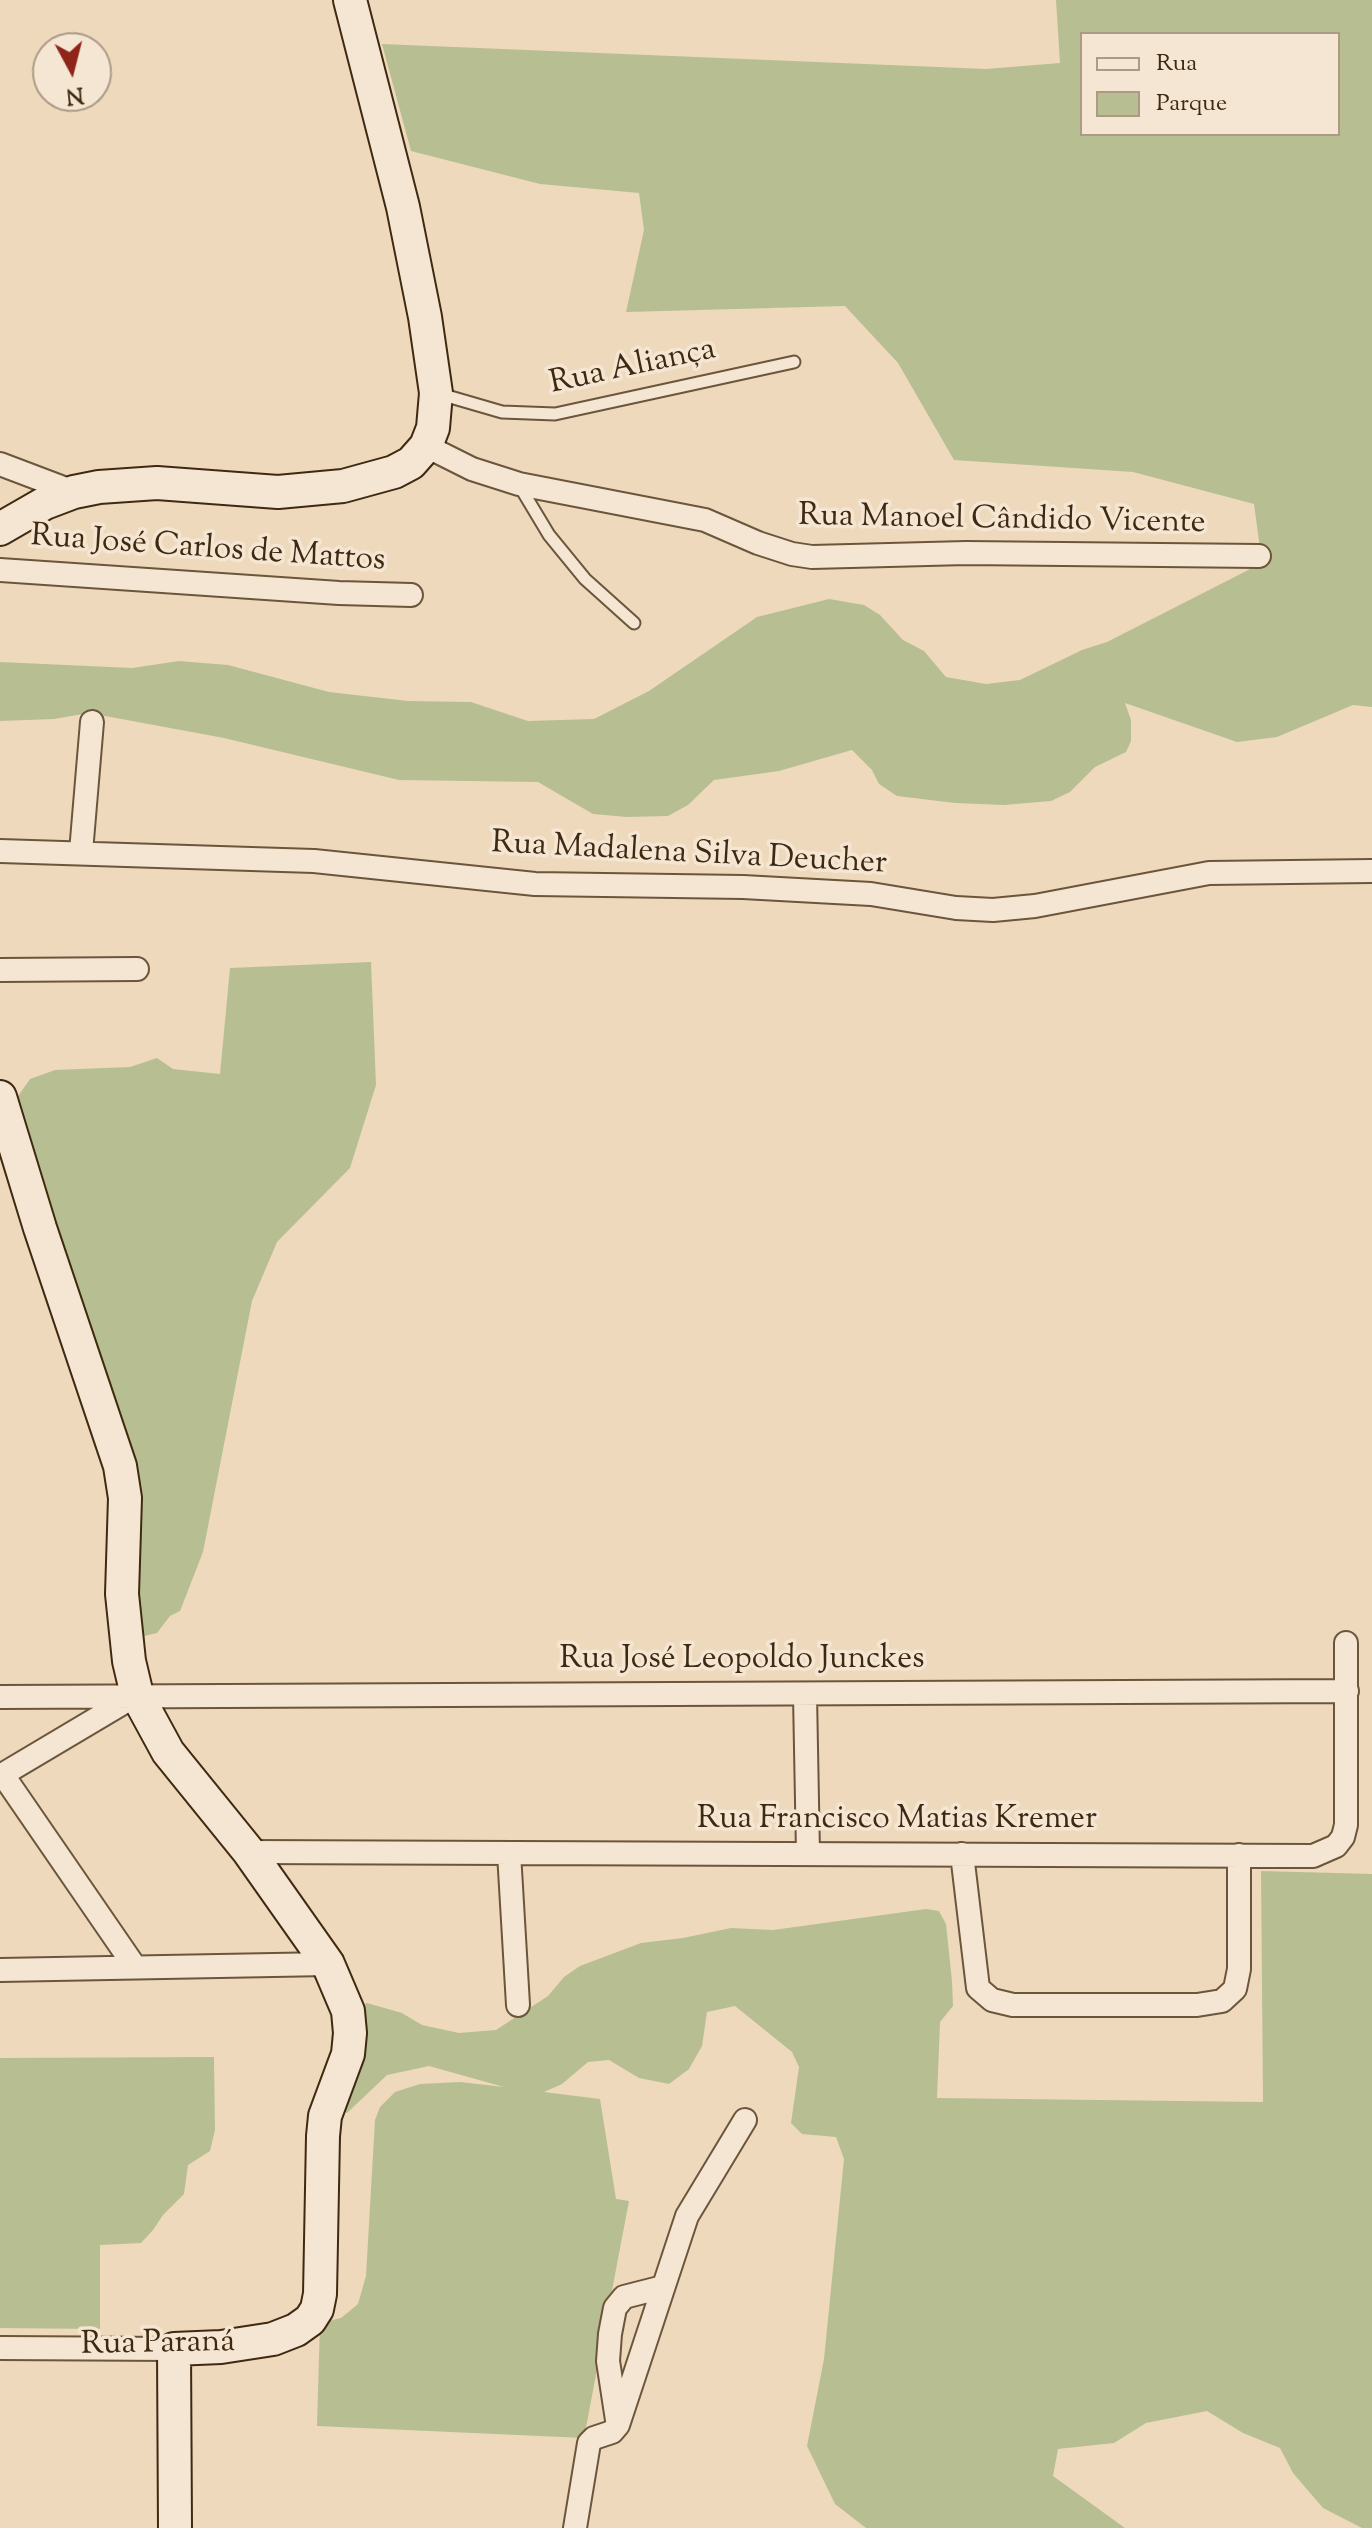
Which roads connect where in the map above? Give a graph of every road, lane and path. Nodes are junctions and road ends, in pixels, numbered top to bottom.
1 (350, 0) edge
2 (794, 362) dead end
3 (436, 393) junction
4 (426, 446) junction
5 (0, 464) edge
6 (519, 484) junction
7 (74, 492) junction
8 (0, 529) edge
9 (1259, 556) dead end
10 (0, 570) edge
11 (411, 595) dead end
12 (634, 623) dead end
13 (92, 722) dead end
14 (0, 851) edge
15 (81, 852) junction
16 (1372, 871) edge
17 (137, 969) dead end
18 (0, 970) edge
19 (0, 1097) edge
20 (1346, 1643) dead end
21 (1347, 1691) junction
22 (137, 1695) junction
23 (805, 1695) junction
24 (0, 1697) edge
25 (1, 1776) edge
26 (249, 1852) junction
27 (509, 1853) junction
28 (808, 1854) junction
29 (962, 1854) junction
30 (1239, 1855) junction
31 (328, 1964) junction
32 (135, 1967) junction
33 (0, 1970) edge
34 (518, 2005) dead end
35 (745, 2120) dead end
36 (663, 2287) junction
37 (0, 2348) edge
38 (174, 2349) junction
39 (618, 2425) junction
40 (175, 2528) edge
41 (575, 2528) edge

1 - 3 street
2 - 3 lane, Rua Aliança
3 - 4 street
4 - 6 street, Rua Manoel Cândido Vicente
4 - 7 street
5 - 7 street
6 - 9 street, Rua Manoel Cândido Vicente
6 - 12 lane
7 - 8 street
10 - 11 street, Rua José Carlos de Mattos
13 - 15 street
14 - 15 street, Rua Madalena Silva Deucher
15 - 16 street, Rua Madalena Silva Deucher
17 - 18 street
19 - 22 street
20 - 21 street, Rua Francisco Matias Kremer
21 - 23 street, Rua José Leopoldo Junckes
21 - 30 street, Rua Francisco Matias Kremer
22 - 23 street, Rua José Leopoldo Junckes
22 - 24 street, Rua José Leopoldo Junckes
22 - 25 street
22 - 26 street
23 - 28 street
25 - 32 street
26 - 27 street, Rua Francisco Matias Kremer
26 - 31 street
27 - 28 street, Rua Francisco Matias Kremer
27 - 34 street
28 - 29 street, Rua Francisco Matias Kremer
29 - 30 street, Rua Francisco Matias Kremer
29 - 30 street
31 - 32 street
31 - 38 street, Rua Paraná
32 - 33 street
35 - 36 street
36 - 39 street
36 - 39 street
37 - 38 street, Rua Paraná
38 - 40 street
39 - 41 street

